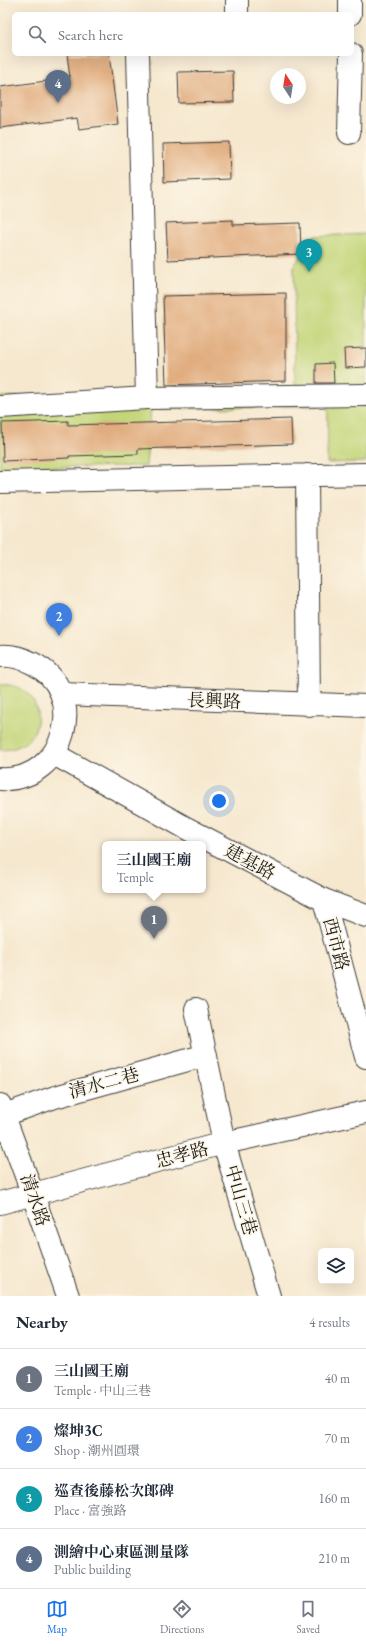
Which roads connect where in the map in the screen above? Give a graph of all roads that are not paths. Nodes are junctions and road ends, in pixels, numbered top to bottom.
1 (237, 0) edge
2 (350, 0) edge
3 (237, 12) edge
4 (350, 12) edge
5 (138, 56) edge
6 (356, 62) edge
7 (350, 133) dead end
8 (366, 395) edge
9 (147, 398) junction
10 (0, 407) edge
11 (366, 474) edge
12 (307, 475) junction
13 (0, 482) edge
14 (0, 656) edge
15 (62, 694) junction
16 (308, 705) junction
17 (366, 706) edge
18 (54, 754) junction
19 (0, 779) edge
20 (324, 900) junction
21 (366, 916) edge
22 (196, 1009) dead end
23 (206, 1055) junction
24 (366, 1057) edge
25 (2, 1110) edge
26 (366, 1112) edge
27 (224, 1143) junction
28 (33, 1195) junction
29 (0, 1203) edge
30 (68, 1296) edge
31 (268, 1296) edge

1 - 3 street
2 - 4 street
5 - 9 street
6 - 7 street
8 - 9 street
9 - 10 street
11 - 12 street
12 - 13 street
12 - 16 street
14 - 15 street
15 - 16 street, 長興路
15 - 18 street
16 - 17 street, 長興路
18 - 19 street
18 - 20 street, 建基路
20 - 21 street, 建基路
20 - 24 street, 西市路
22 - 23 street, 中山三巷
23 - 25 street, 清水二巷
23 - 27 street, 中山三巷
25 - 28 street, 清水路
26 - 27 street, 忠孝路
27 - 28 street, 忠孝路
27 - 31 street, 中山三巷
28 - 29 street, 忠孝路
28 - 30 street, 清水路

